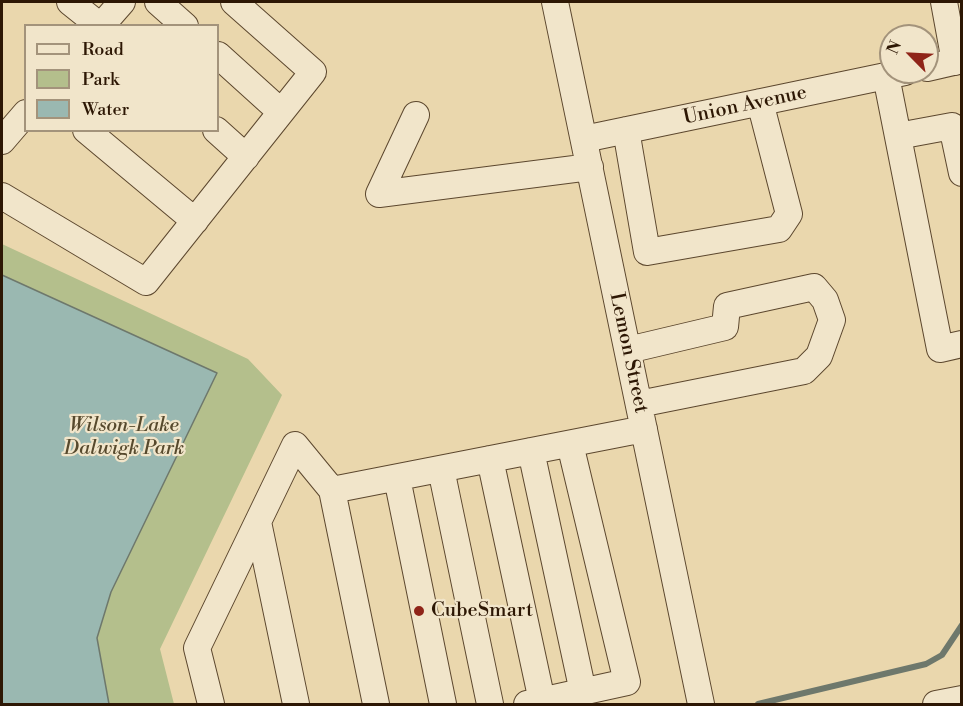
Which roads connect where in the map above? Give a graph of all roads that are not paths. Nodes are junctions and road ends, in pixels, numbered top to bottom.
1 (70, 2) edge
2 (122, 2) edge
3 (158, 2) edge
4 (234, 2) edge
5 (555, 2) edge
6 (944, 2) edge
7 (98, 24) edge
8 (102, 24) edge
9 (183, 24) edge
10 (219, 56) edge
11 (958, 61) edge
12 (939, 65) edge
13 (879, 78) edge
14 (896, 84) edge
15 (760, 102) junction
16 (281, 112) junction
17 (24, 115) edge
18 (416, 115) dead end
19 (626, 130) junction
20 (88, 132) edge
21 (218, 132) edge
22 (898, 136) junction
23 (584, 139) junction
24 (2, 141) edge
25 (246, 157) junction
26 (590, 167) junction
27 (962, 173) edge
28 (2, 196) edge
29 (195, 221) junction
30 (962, 344) edge
31 (628, 350) junction
32 (639, 404) junction
33 (644, 429) junction
34 (570, 444) junction
35 (531, 451) junction
36 (490, 459) junction
37 (441, 469) junction
38 (397, 478) junction
39 (333, 490) junction
40 (258, 522) junction
41 (583, 692) junction
42 (962, 699) edge
43 (534, 703) edge
44 (211, 705) edge
45 (296, 705) edge
46 (376, 705) edge
47 (443, 705) edge
48 (490, 705) edge
49 (701, 705) edge
50 (936, 705) edge

1 - 7 street
2 - 8 street
3 - 9 street
4 - 16 street
5 - 23 street, Lemon Street
6 - 11 street
10 - 16 street
11 - 12 street
13 - 15 street, Union Avenue
14 - 22 street
15 - 19 street, Union Avenue
15 - 19 street
16 - 25 street
17 - 24 street
18 - 26 street
19 - 23 street, Union Avenue
20 - 29 street
21 - 25 street
22 - 27 street
22 - 30 street
23 - 26 street, Lemon Street
25 - 29 street
26 - 31 street, Lemon Street
28 - 29 street
31 - 32 street, Lemon Street
31 - 32 street
32 - 33 street, Lemon Street
33 - 34 street
33 - 49 street, Lemon Street
34 - 35 street
34 - 41 street
35 - 36 street
35 - 41 street
36 - 37 street
36 - 43 street
37 - 38 street
37 - 48 street
38 - 39 street
38 - 47 street
39 - 40 street
39 - 46 street
40 - 44 street
40 - 45 street
41 - 43 street
42 - 50 street

